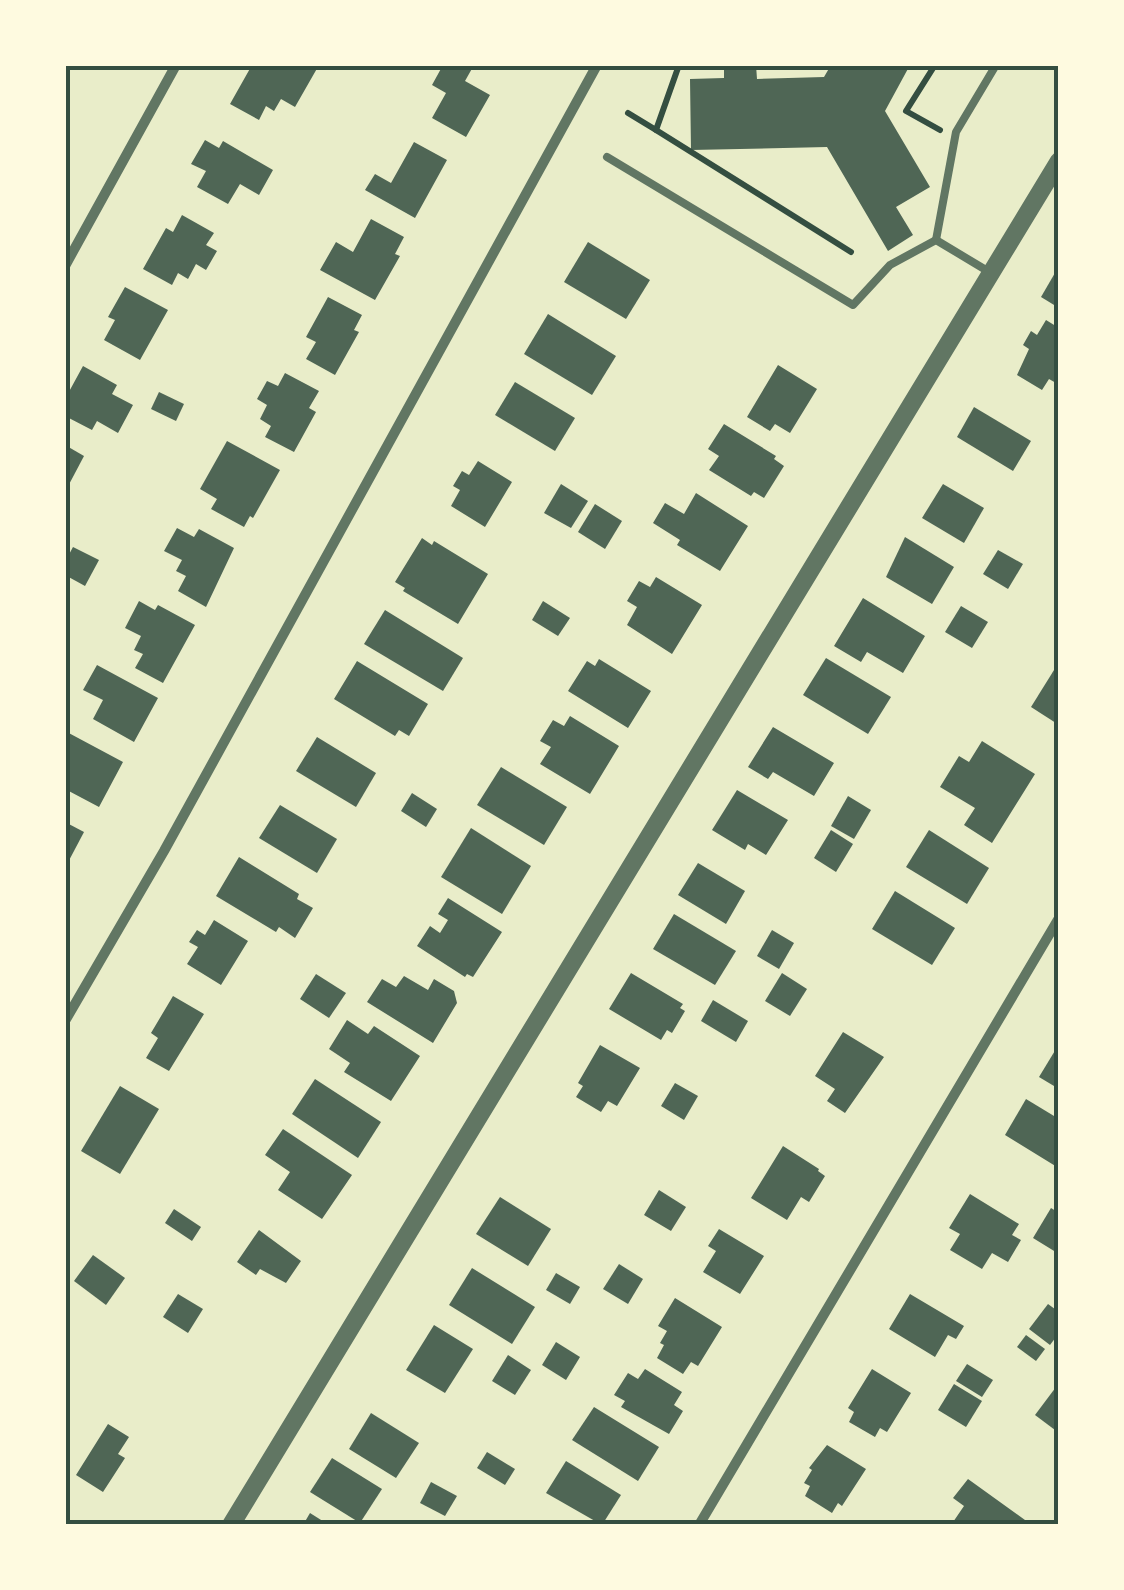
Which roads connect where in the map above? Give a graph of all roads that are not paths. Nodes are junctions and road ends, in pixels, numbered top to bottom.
1 (176, 65) edge
2 (598, 65) edge
3 (996, 65) edge
4 (607, 157) dead end
5 (1059, 161) edge
6 (936, 240) junction
7 (65, 266) edge
8 (991, 273) junction
9 (1059, 918) edge
10 (65, 1021) edge
11 (231, 1525) edge
12 (698, 1525) edge

1 - 7 street
2 - 10 street
3 - 6 lane
4 - 6 lane
5 - 8 street
6 - 8 lane
8 - 11 street
9 - 12 street

